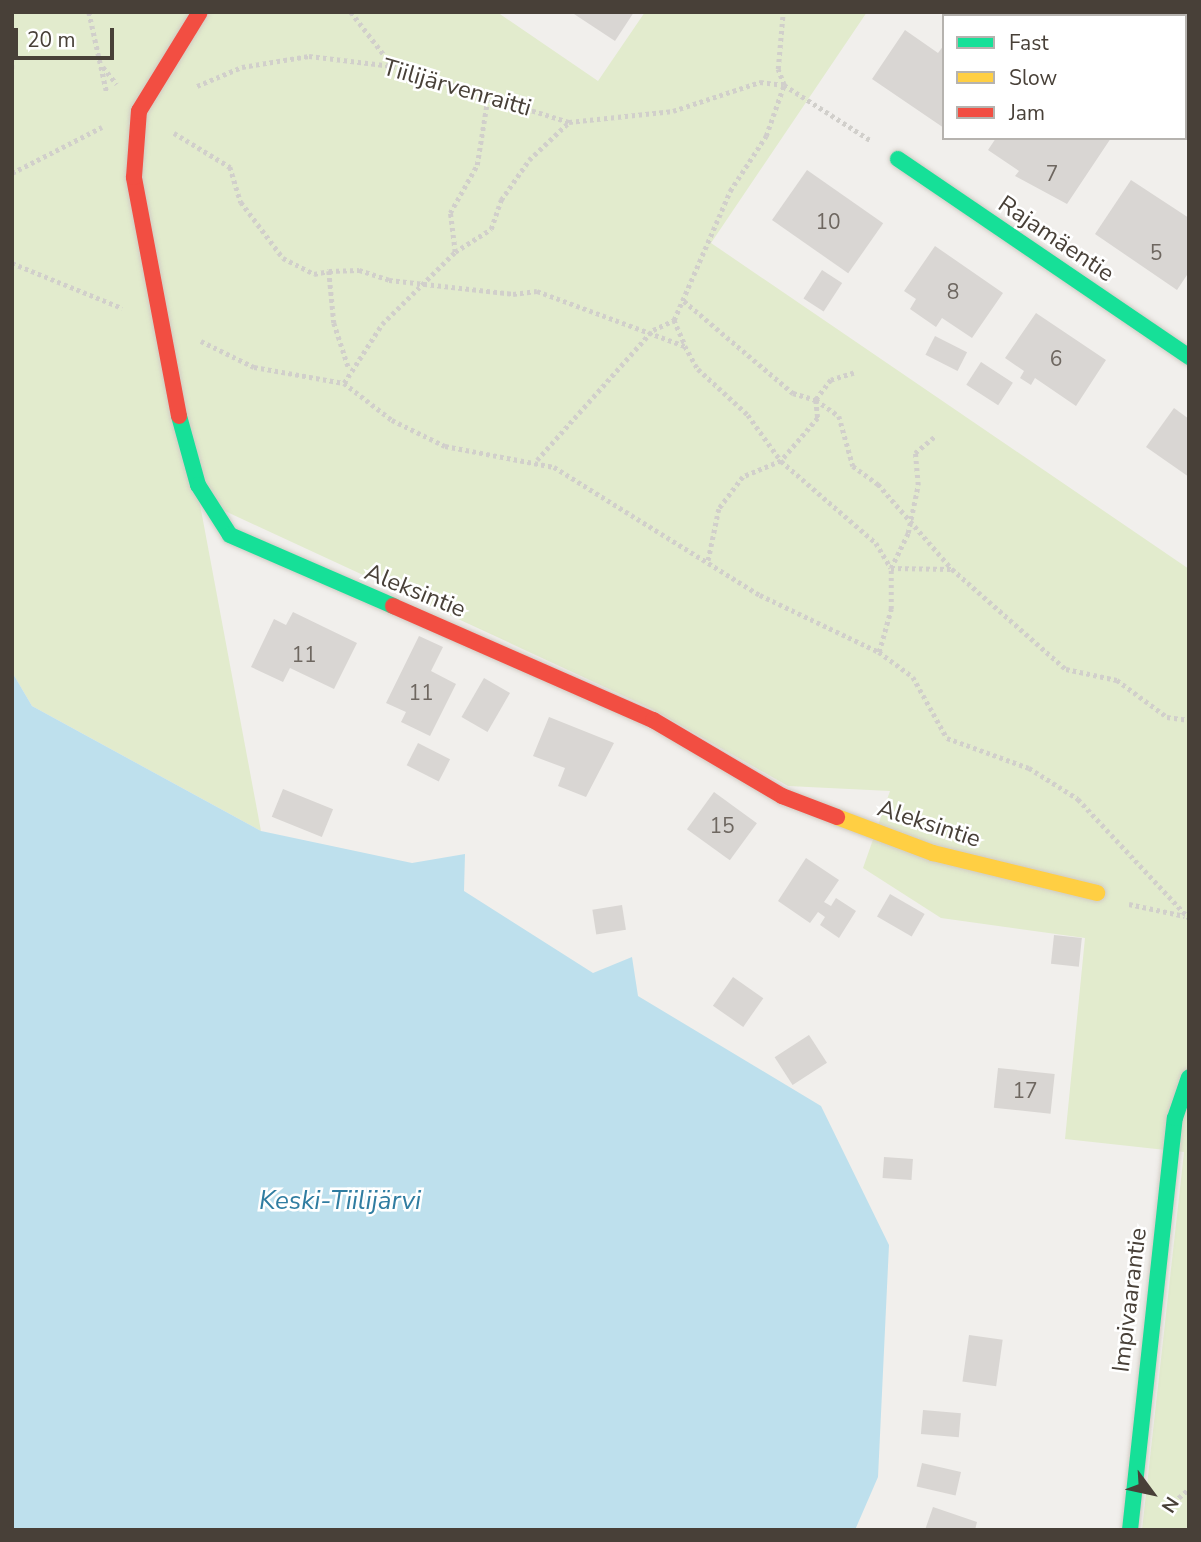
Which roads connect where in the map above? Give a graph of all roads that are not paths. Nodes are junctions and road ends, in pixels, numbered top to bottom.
1 (200, 12) edge
2 (898, 159) road end
3 (1189, 356) edge
4 (1097, 893) road end
5 (1189, 1077) edge
6 (1130, 1530) edge

1 - 4 street, Aleksintie
2 - 3 street, Rajamäentie
5 - 6 street, Impivaarantie

